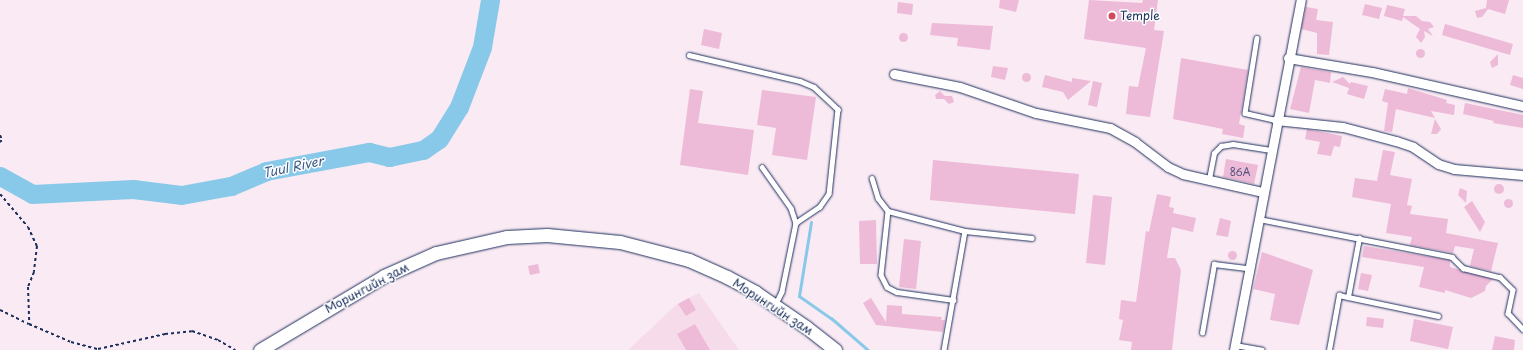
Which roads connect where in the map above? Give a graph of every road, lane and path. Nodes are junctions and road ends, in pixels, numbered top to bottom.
1 (1300, 0) edge
2 (1257, 38) dead end
3 (689, 55) dead end
4 (1288, 58) junction
5 (894, 74) dead end
6 (1523, 106) edge
7 (1276, 120) junction
8 (0, 135) edge
9 (0, 142) edge
10 (1271, 150) junction
11 (762, 167) dead end
12 (1523, 175) edge
13 (872, 178) dead end
14 (1209, 179) junction
15 (1263, 192) junction
16 (0, 194) edge
17 (888, 211) junction
18 (1258, 219) junction
19 (796, 223) junction
20 (965, 231) junction
21 (1032, 238) dead end
22 (1359, 238) junction
23 (1248, 268) junction
24 (1348, 297) junction
25 (953, 300) junction
26 (775, 305) junction
27 (0, 310) edge
28 (1438, 316) dead end
29 (28, 324) junction
30 (1523, 329) edge
31 (1202, 333) dead end
32 (1235, 347) edge
33 (236, 350) edge
34 (260, 350) edge
35 (835, 350) edge
36 (944, 350) edge
37 (1262, 350) edge
38 (1329, 350) edge

1 - 4 street
2 - 7 lane
3 - 19 lane
4 - 6 street
4 - 7 street
5 - 14 street
7 - 10 street
7 - 12 street
8 - 9 path
10 - 14 lane
10 - 15 street
11 - 19 lane
13 - 17 lane
14 - 15 street
15 - 18 street
16 - 29 path
17 - 20 lane
17 - 25 lane
18 - 22 lane
18 - 23 street
19 - 26 lane
20 - 21 lane
20 - 25 lane
22 - 24 lane
22 - 30 lane
23 - 31 lane
23 - 32 street
24 - 28 lane
24 - 38 lane
25 - 36 lane
26 - 34 main road, Морингийн зам
26 - 35 main road, Морингийн зам
27 - 29 path
29 - 33 path
32 - 37 lane

